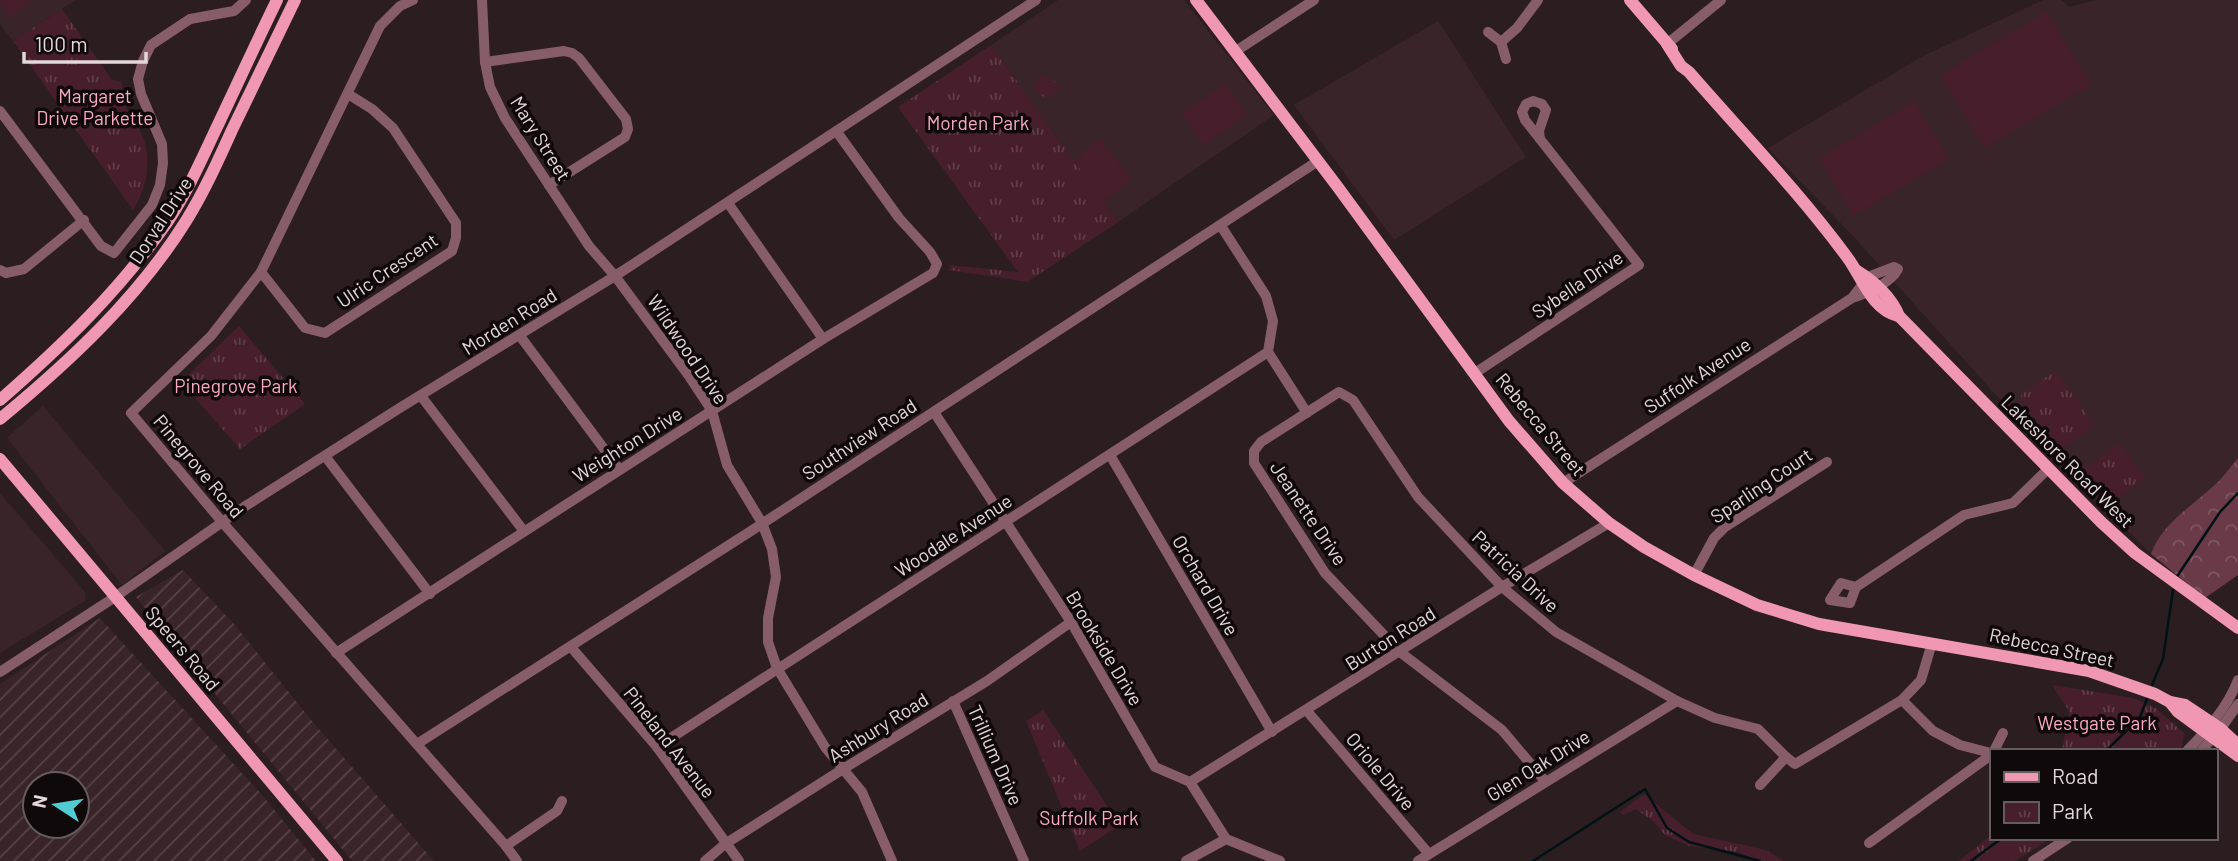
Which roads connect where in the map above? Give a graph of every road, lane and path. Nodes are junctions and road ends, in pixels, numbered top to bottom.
1 (246, 0) edge
2 (277, 0) edge
3 (295, 0) edge
4 (413, 0) edge
5 (482, 0) edge
6 (1036, 0) edge
7 (1196, 0) edge
8 (1314, 0) edge
9 (1538, 0) edge
10 (1630, 0) edge
11 (1721, 0) edge
12 (1488, 32) dead end
13 (1501, 42) junction
14 (1667, 44) junction
15 (1236, 51) junction
16 (1506, 59) dead end
17 (485, 62) junction
18 (348, 94) junction
19 (0, 111) edge
20 (837, 132) junction
21 (1540, 139) dead end
22 (1318, 161) junction
23 (549, 185) junction
24 (728, 203) junction
25 (83, 220) junction
26 (1221, 226) junction
27 (0, 270) edge
28 (261, 272) junction
29 (615, 276) junction
30 (1867, 283) junction
31 (520, 336) junction
32 (823, 339) junction
33 (1268, 352) junction
34 (1475, 373) junction
35 (421, 396) junction
36 (0, 400) edge
37 (712, 411) junction
38 (934, 412) junction
39 (1307, 413) junction
40 (0, 419) edge
41 (1110, 455) junction
42 (325, 456) junction
43 (0, 459) edge
44 (1827, 462) dead end
45 (619, 469) junction
46 (2047, 470) junction
47 (1563, 483) junction
48 (1006, 522) junction
49 (223, 523) junction
50 (762, 523) junction
51 (1609, 523) junction
52 (523, 530) junction
53 (1694, 575) junction
54 (1502, 587) junction
55 (1856, 587) dead end
56 (429, 594) junction
57 (116, 597) junction
58 (2224, 616) junction
59 (2238, 618) edge
60 (1071, 622) junction
61 (2238, 628) edge
62 (1932, 643) junction
63 (570, 647) junction
64 (336, 653) junction
65 (1400, 653) junction
66 (777, 668) junction
67 (0, 672) edge
68 (2238, 680) edge
69 (1902, 700) junction
70 (953, 701) junction
71 (1677, 701) junction
72 (2238, 704) edge
73 (1307, 711) junction
74 (2213, 730) junction
75 (1272, 732) junction
76 (2003, 733) dead end
77 (417, 744) junction
78 (2238, 745) edge
79 (657, 747) junction
80 (1994, 749) edge
81 (2189, 749) edge
82 (2202, 749) edge
83 (1990, 752) edge
84 (1990, 754) edge
85 (2238, 756) edge
86 (1786, 757) junction
87 (843, 768) junction
88 (1545, 781) junction
89 (1190, 782) junction
90 (1760, 785) dead end
91 (562, 801) dead end
92 (1226, 839) junction
93 (2065, 840) edge
94 (1869, 843) dead end
95 (725, 844) junction
96 (506, 846) junction
97 (1429, 854) junction
98 (337, 861) edge
99 (517, 861) edge
100 (705, 861) edge
101 (739, 861) edge
102 (892, 861) edge
103 (1024, 861) edge
104 (1186, 861) edge
105 (1280, 861) edge
106 (1418, 861) edge
107 (2033, 861) edge

1 - 25 street
2 - 36 main road, Dorval Drive
3 - 40 main road, Dorval Drive
4 - 18 street, Pinegrove Road
5 - 17 street, Mary Street
6 - 20 street, Morden Road
7 - 15 main road, Rebecca Street
8 - 15 street
9 - 13 street
10 - 14 main road, Lakeshore Road West
11 - 14 street
12 - 13 street
13 - 16 street
14 - 30 main road, Lakeshore Road West
15 - 22 main road, Rebecca Street
17 - 23 street, Mary Street
17 - 23 street
18 - 28 street, Pinegrove Road
18 - 28 street, Ulric Crescent
19 - 25 street
20 - 24 street, Morden Road
20 - 32 street, Weighton Drive
21 - 34 street, Sybella Drive
22 - 26 street, Southview Road
22 - 34 main road, Rebecca Street
23 - 29 street, Mary Street
24 - 29 street, Morden Road
24 - 32 street
25 - 27 street
26 - 33 street
26 - 38 street, Southview Road
28 - 49 street, Pinegrove Road
29 - 31 street, Morden Road
29 - 37 street, Wildwood Drive
30 - 46 main road, Lakeshore Road West
30 - 47 street, Suffolk Avenue
31 - 35 street, Morden Road
31 - 45 street
32 - 37 street, Weighton Drive
33 - 39 street
33 - 41 street, Woodale Avenue
34 - 47 main road, Rebecca Street
35 - 42 street, Morden Road
35 - 52 street
37 - 45 street, Weighton Drive
37 - 50 street, Wildwood Drive
38 - 48 street, Brookside Drive
38 - 50 street, Southview Road
39 - 54 street, Patricia Drive
39 - 65 street, Jeanette Drive
41 - 48 street, Woodale Avenue
41 - 75 street, Orchard Drive
42 - 49 street, Morden Road
42 - 56 street
43 - 57 main road, Speers Road
44 - 53 street, Sparling Court
45 - 52 street, Weighton Drive
46 - 55 street
46 - 58 main road, Lakeshore Road West
47 - 51 main road, Rebecca Street
48 - 60 street, Brookside Drive
48 - 66 street, Woodale Avenue
49 - 57 street, Morden Road
49 - 64 street, Pinegrove Road
50 - 63 street, Southview Road
50 - 66 street, Wildwood Drive
51 - 53 main road, Rebecca Street
51 - 54 street, Burton Road
52 - 56 street, Weighton Drive
53 - 62 main road, Rebecca Street
54 - 65 street, Burton Road
54 - 71 street, Patricia Drive
56 - 64 street, Weighton Drive
57 - 67 street, Morden Road
57 - 98 main road, Speers Road
58 - 59 main road, Lakeshore Road West
58 - 61 main road, Lakeshore Road West
60 - 70 street, Ashbury Road
60 - 89 street, Brookside Drive
62 - 69 street
62 - 74 main road, Rebecca Street
63 - 77 street, Southview Road
63 - 79 street, Pineland Avenue
64 - 77 street, Pinegrove Road
65 - 73 street, Burton Road
65 - 88 street, Jeanette Drive
66 - 79 street, Woodale Avenue
66 - 87 street, Wildwood Drive
68 - 74 street
69 - 83 street
69 - 86 street
70 - 87 street, Ashbury Road
70 - 103 street, Trillium Drive
71 - 86 street, Patricia Drive
71 - 88 street, Glen Oak Drive
72 - 74 street
73 - 75 street, Burton Road
73 - 97 street, Oriole Drive
74 - 78 main road, Rebecca Street
74 - 81 street
74 - 82 street
74 - 85 main road, Rebecca Street
75 - 89 street, Burton Road
76 - 80 street
77 - 96 street, Pinegrove Road
79 - 95 street, Pineland Avenue
84 - 94 street
86 - 90 street
87 - 95 street, Ashbury Road
87 - 102 street, Wildwood Drive
88 - 97 street, Glen Oak Drive
89 - 92 street
91 - 96 street
92 - 104 street
92 - 105 street
93 - 107 street
95 - 100 street, Ashbury Road
95 - 101 street, Pineland Avenue
96 - 99 street, Pinegrove Road
97 - 106 street, Glen Oak Drive

